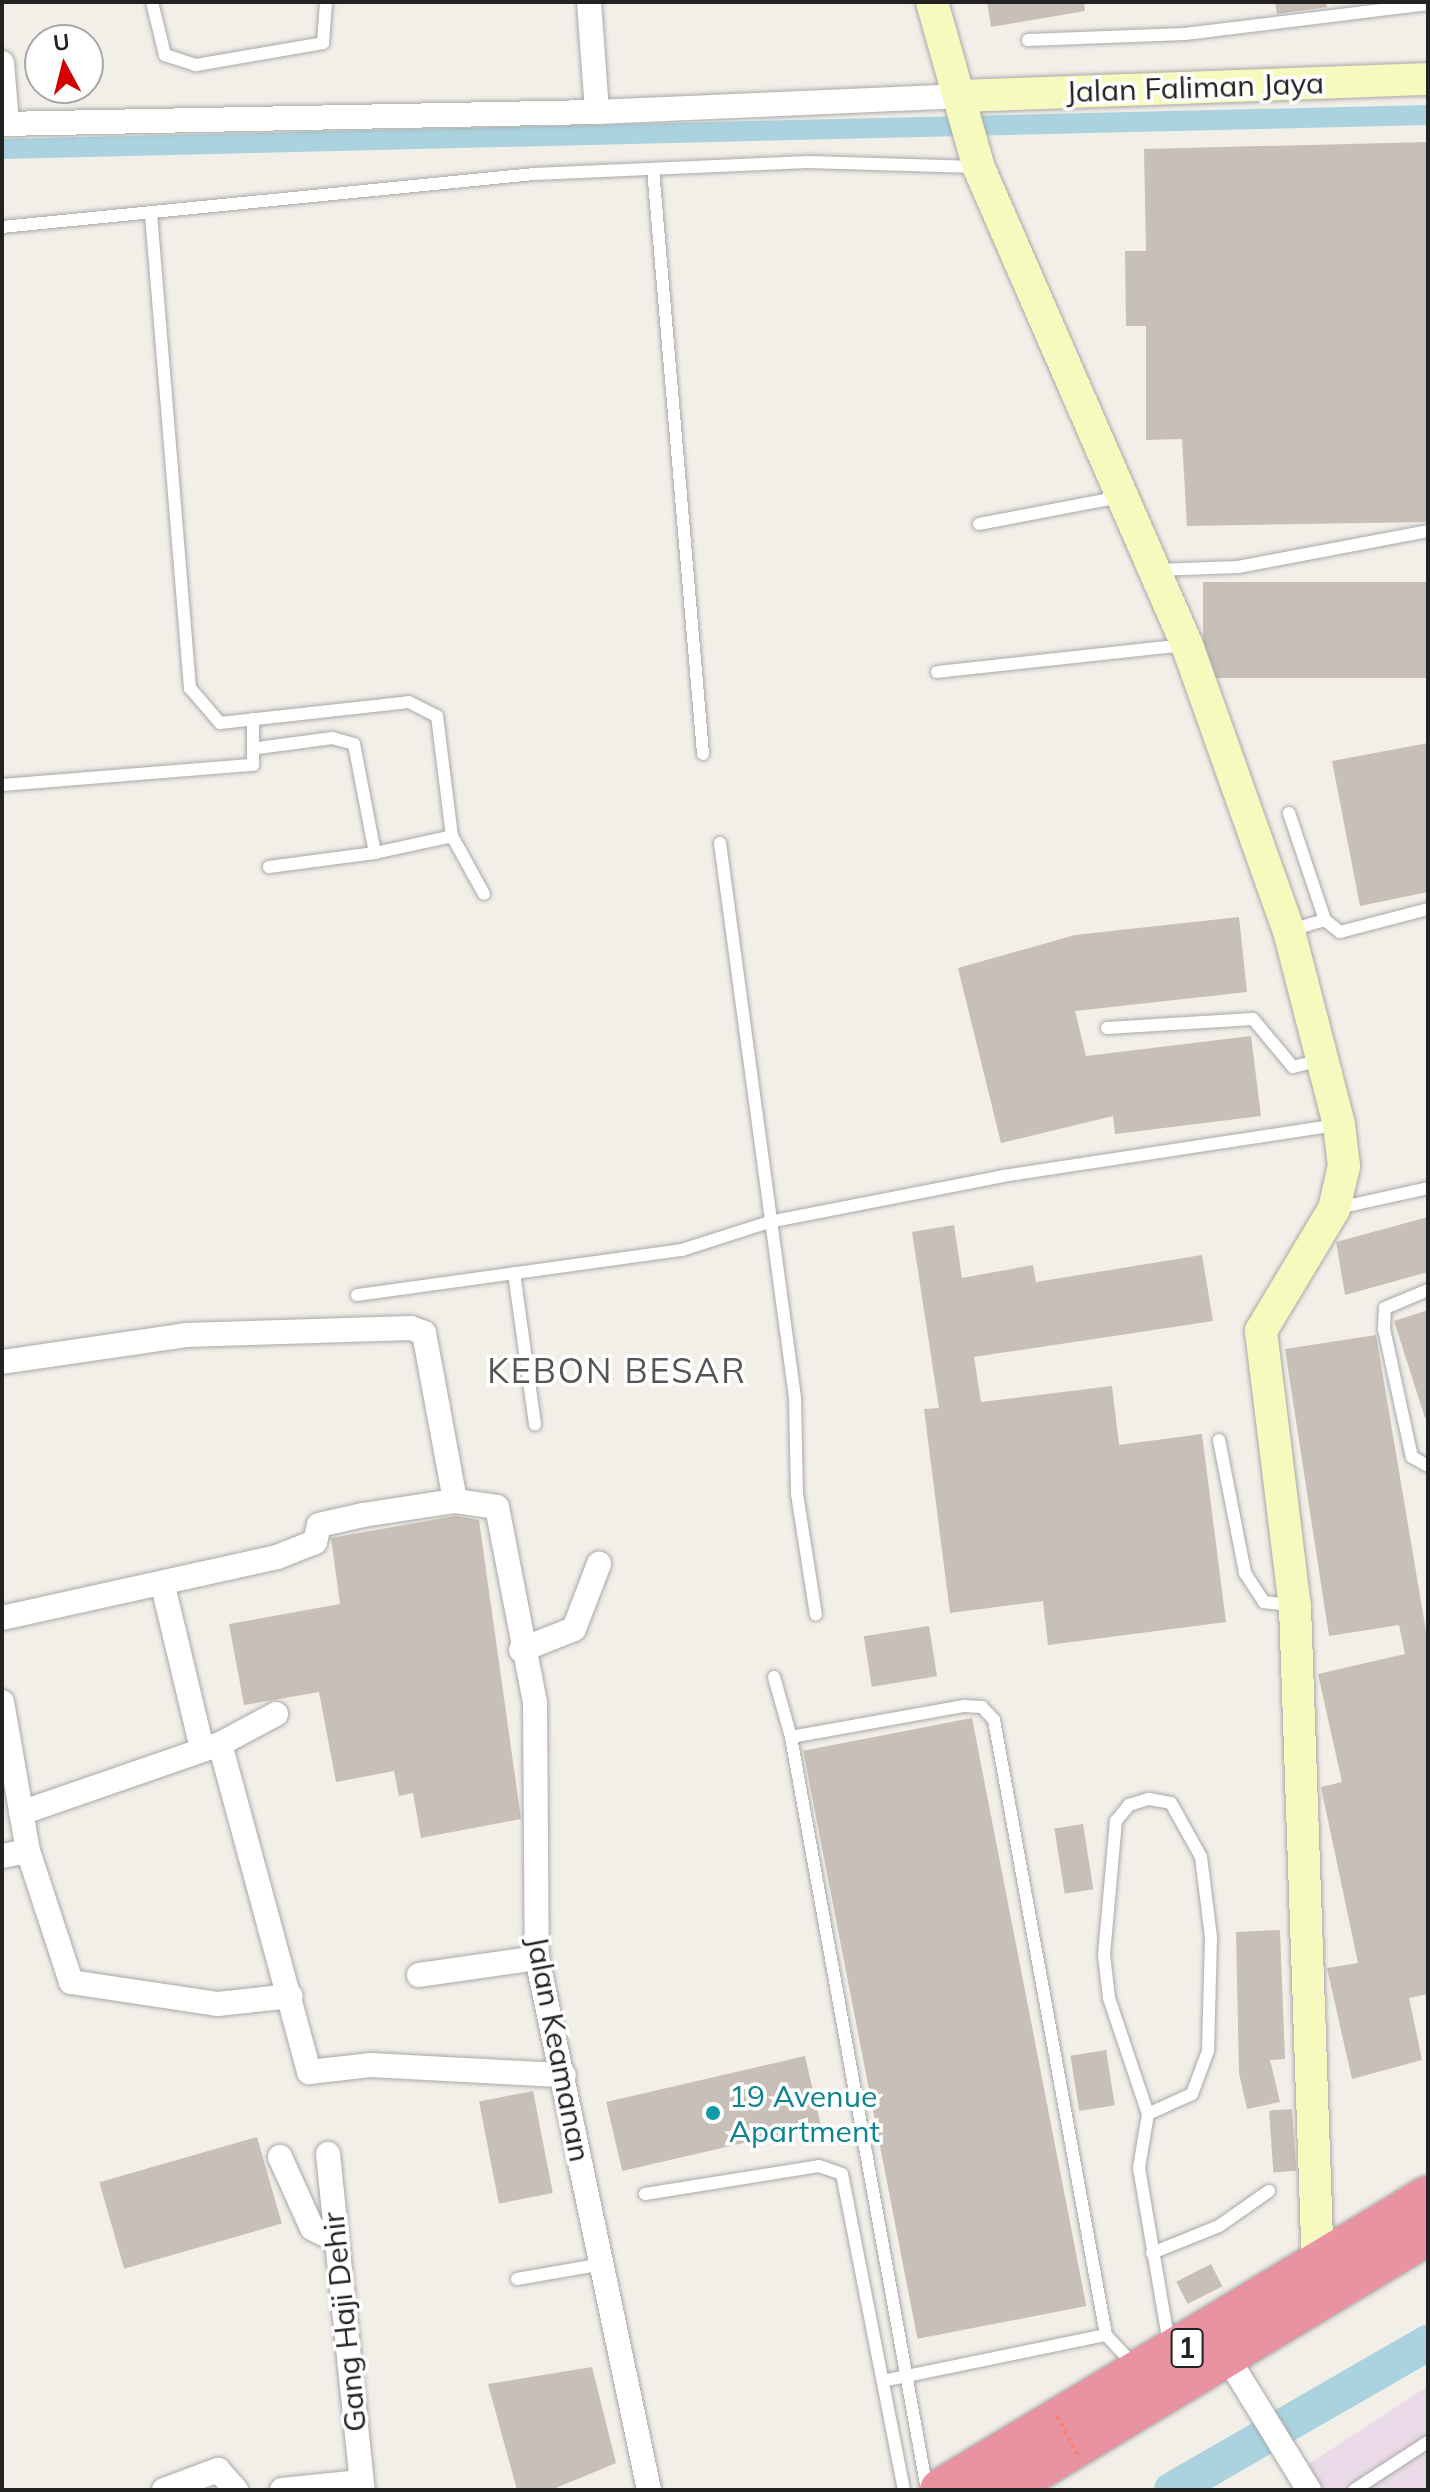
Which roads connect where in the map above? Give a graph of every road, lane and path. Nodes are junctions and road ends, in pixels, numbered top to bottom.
1 (152, 2) edge
2 (326, 2) edge
3 (589, 2) edge
4 (932, 2) edge
5 (1428, 4) edge
6 (1028, 40) dead end
7 (2, 63) edge
8 (1428, 79) edge
9 (964, 102) junction
10 (597, 112) junction
11 (5, 124) edge
12 (975, 154) junction
13 (653, 169) junction
14 (151, 214) junction
15 (2, 227) edge
16 (1124, 497) junction
17 (979, 524) dead end
18 (1428, 531) edge
19 (1154, 571) junction
20 (1187, 645) junction
21 (937, 672) dead end
22 (253, 719) junction
23 (258, 748) junction
24 (703, 754) dead end
25 (2, 785) edge
26 (1289, 813) dead end
27 (452, 836) junction
28 (720, 843) dead end
29 (375, 853) junction
30 (269, 867) dead end
31 (484, 894) dead end
32 (1428, 909) edge
33 (1325, 920) junction
34 (1289, 931) junction
35 (1107, 1028) dead end
36 (1324, 1059) junction
37 (1339, 1125) junction
38 (1428, 1188) edge
39 (1334, 1209) junction
40 (769, 1222) junction
41 (514, 1273) junction
42 (1428, 1290) edge
43 (357, 1295) dead end
44 (2, 1362) edge
45 (535, 1425) dead end
46 (1219, 1440) dead end
47 (1428, 1466) edge
48 (455, 1501) junction
49 (599, 1564) dead end
50 (163, 1586) junction
51 (1295, 1606) junction
52 (816, 1615) dead end
53 (2, 1618) edge
54 (521, 1650) junction
55 (774, 1677) dead end
56 (2, 1702) edge
57 (276, 1714) dead end
58 (791, 1737) junction
59 (211, 1746) junction
60 (21, 1813) junction
61 (28, 1851) junction
62 (2, 1856) edge
63 (537, 1958) junction
64 (419, 1975) dead end
65 (291, 1996) junction
66 (564, 2075) junction
67 (1148, 2114) junction
68 (328, 2154) dead end
69 (280, 2157) dead end
70 (1269, 2191) dead end
71 (645, 2194) dead end
72 (1428, 2197) edge
73 (1428, 2234) edge
74 (332, 2238) junction
75 (1152, 2253) junction
76 (603, 2264) junction
77 (1318, 2268) junction
78 (517, 2279) dead end
79 (1106, 2335) junction
80 (1157, 2366) junction
81 (907, 2377) junction
82 (1240, 2377) junction
83 (883, 2381) junction
84 (1057, 2416) dead end
85 (1428, 2442) edge
86 (1079, 2457) dead end
87 (1031, 2480) edge
88 (362, 2486) edge
89 (164, 2490) edge
90 (236, 2490) edge
91 (282, 2490) edge
92 (649, 2490) edge
93 (904, 2490) edge
94 (927, 2490) edge
95 (941, 2490) edge
96 (1003, 2490) edge
97 (1309, 2490) edge
98 (1354, 2490) edge

1 - 2 lane
3 - 10 street
4 - 9 street
5 - 6 lane
7 - 11 street
8 - 9 street, Jalan Faliman Jaya
9 - 10 street
9 - 12 street
10 - 11 street
12 - 13 lane
12 - 16 street
13 - 14 lane
13 - 24 lane
14 - 15 lane
14 - 22 lane
16 - 17 lane
16 - 19 street
18 - 19 lane
19 - 20 street
20 - 21 lane
20 - 34 street
22 - 23 lane
22 - 27 lane
23 - 25 lane
23 - 29 lane
26 - 33 lane
27 - 29 lane
27 - 31 lane
28 - 40 lane
29 - 30 lane
32 - 33 lane
33 - 34 lane
34 - 36 street
35 - 36 lane
36 - 37 street
37 - 39 street
37 - 40 lane
38 - 39 lane
39 - 51 street
40 - 41 lane
40 - 52 lane
41 - 43 lane
41 - 45 lane
42 - 47 lane
44 - 48 street
46 - 51 lane
48 - 50 street
48 - 54 street, Jalan Keamanan
49 - 54 street
50 - 53 street
50 - 59 street
51 - 77 street
54 - 63 street, Jalan Keamanan
55 - 58 lane
56 - 60 street
57 - 59 street
58 - 79 lane
58 - 81 lane
59 - 60 street
59 - 65 street
60 - 61 street
61 - 62 street
61 - 65 street
63 - 64 street
63 - 66 street, Jalan Keamanan
65 - 66 street
66 - 76 street, Jalan Keamanan
67 - 67 lane
67 - 75 lane
68 - 74 street, Gang Haji Dehir
69 - 74 street
70 - 75 lane
71 - 83 lane
72 - 77 highway, 1
73 - 82 highway, 1
74 - 88 street, Gang Haji Dehir
75 - 80 lane
76 - 78 lane
76 - 92 street, Jalan Keamanan
77 - 80 highway, 1
79 - 80 lane
79 - 81 lane
80 - 95 highway, 1
81 - 83 lane
81 - 94 lane
82 - 87 highway, 1
82 - 97 street
83 - 93 lane
84 - 86 path, bridge
85 - 98 lane
87 - 96 highway, 1
88 - 91 street
89 - 90 street

